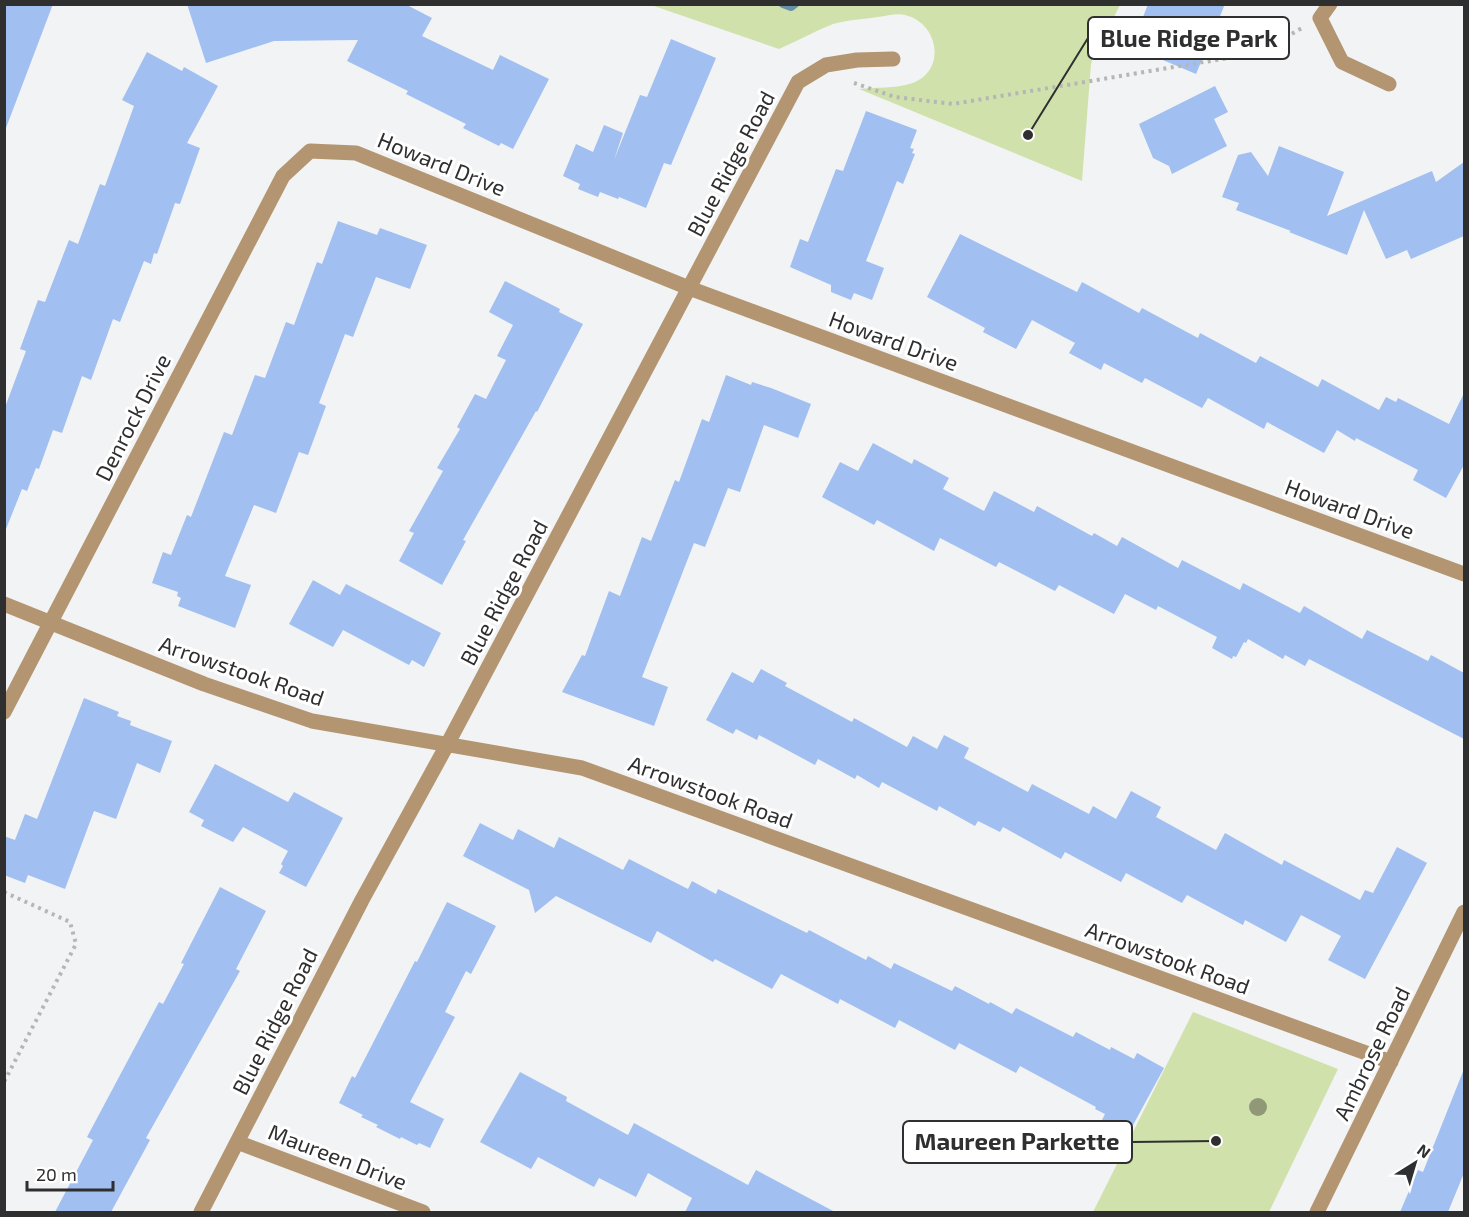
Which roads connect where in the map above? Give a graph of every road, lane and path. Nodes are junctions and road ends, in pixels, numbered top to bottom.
1 (1330, 4) edge
2 (1320, 18) junction
3 (893, 59) dead end
4 (826, 65) junction
5 (1389, 84) dead end
6 (310, 151) joint
7 (689, 288) junction
8 (1464, 574) edge
9 (4, 604) edge
10 (50, 622) junction
11 (4, 712) edge
12 (447, 745) junction
13 (4, 892) edge
14 (1464, 912) edge
15 (1391, 1062) junction
16 (4, 1082) edge
17 (237, 1142) junction
18 (201, 1212) edge
19 (423, 1212) edge
20 (1317, 1212) edge

1 - 2 street
2 - 4 path
2 - 5 street
3 - 4 street, Blue Ridge Road
4 - 7 street, Blue Ridge Road
6 - 7 street, Howard Drive
6 - 10 street, Denrock Drive
7 - 8 street, Howard Drive
7 - 12 street, Blue Ridge Road
9 - 10 street, Arrowstook Road
10 - 11 street, Denrock Drive
10 - 12 street, Arrowstook Road
12 - 15 street, Arrowstook Road
12 - 17 street, Blue Ridge Road
13 - 16 path
14 - 15 street, Ambrose Road
15 - 20 street, Ambrose Road
17 - 18 street, Blue Ridge Road
17 - 19 street, Maureen Drive

